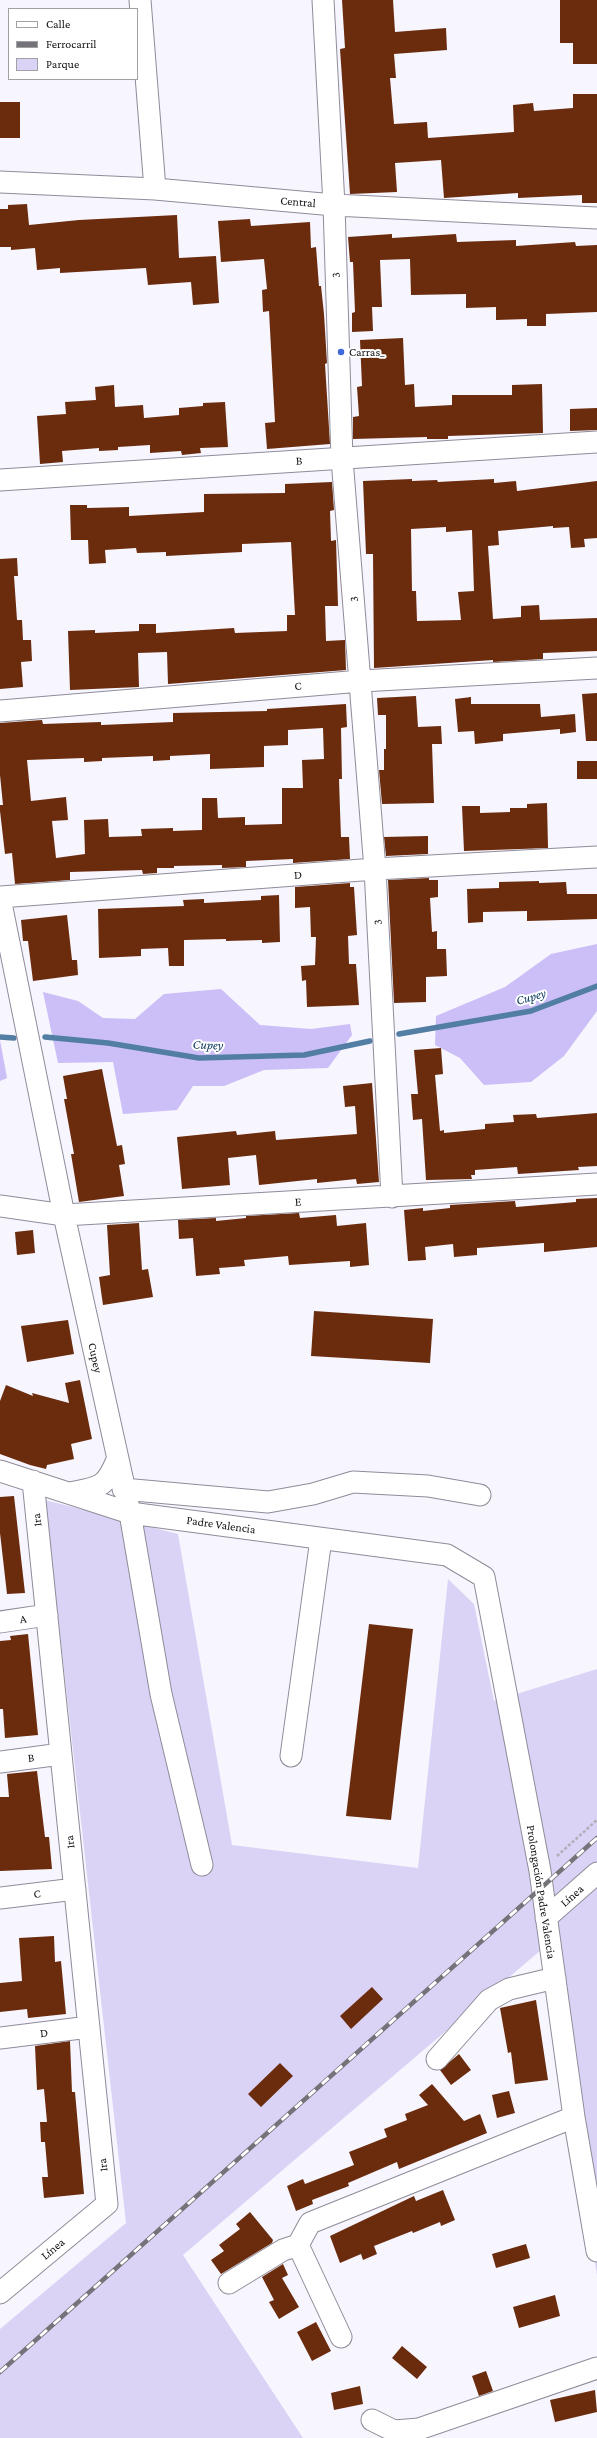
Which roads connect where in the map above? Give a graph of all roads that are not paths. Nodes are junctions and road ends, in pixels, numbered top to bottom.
1 (140, 0) edge
2 (323, 0) edge
3 (0, 182) edge
4 (155, 189) junction
5 (334, 205) junction
6 (597, 218) edge
7 (597, 442) edge
8 (342, 459) junction
9 (0, 480) edge
10 (597, 668) edge
11 (360, 681) junction
12 (0, 711) edge
13 (597, 857) edge
14 (375, 869) junction
15 (0, 898) edge
16 (597, 1184) edge
17 (392, 1197) junction
18 (0, 1206) edge
19 (64, 1215) junction
20 (117, 1460) junction
21 (0, 1471) edge
22 (33, 1481) junction
23 (124, 1489) junction
24 (70, 1493) junction
25 (480, 1495) dead end
26 (130, 1513) junction
27 (321, 1539) junction
28 (447, 1555) joint
29 (47, 1616) junction
30 (0, 1622) edge
31 (61, 1754) junction
32 (291, 1756) dead end
33 (0, 1762) edge
34 (202, 1865) dead end
35 (597, 1873) edge
36 (75, 1889) junction
37 (0, 1898) edge
38 (546, 1918) junction
39 (555, 1978) junction
40 (89, 2027) junction
41 (0, 2038) edge
42 (437, 2059) dead end
43 (574, 2117) junction
44 (107, 2204) joint
45 (298, 2245) junction
46 (597, 2251) edge
47 (229, 2283) dead end
48 (0, 2293) edge
49 (341, 2337) dead end
50 (597, 2368) edge
51 (372, 2420) dead end

1 - 4 street
2 - 5 street, 3
3 - 4 street, Central
4 - 5 street, Central
5 - 6 street, Central
5 - 8 street, 3
7 - 8 street, B
8 - 9 street, B
8 - 11 street, 3
10 - 11 street, C
11 - 12 street, C
11 - 14 street, 3
13 - 14 street, D
14 - 15 street, D
14 - 17 street, 3
15 - 19 street, Cupey
16 - 17 street, E
17 - 19 street, E
18 - 19 street, E
19 - 20 street, Cupey
20 - 23 street, Cupey
20 - 24 street
21 - 22 street, Padre Valencia
22 - 24 street, Padre Valencia
22 - 29 street, 1ra
23 - 25 street
23 - 26 street, Cupey
24 - 26 street, Padre Valencia
26 - 27 street, Padre Valencia
26 - 34 street, Cupey
27 - 28 street, Padre Valencia
27 - 32 street
28 - 38 street, Prolongación Padre Valencia
29 - 30 street, A
29 - 31 street, 1ra
31 - 33 street, B
31 - 36 street, 1ra
35 - 38 street, Línea
36 - 37 street, C
36 - 40 street, 1ra
38 - 39 street, Prolongación Padre Valencia
39 - 42 street
39 - 43 street, Prolongación Padre Valencia
40 - 41 street, D
40 - 44 street, 1ra
43 - 45 street
43 - 46 street, Prolongación Padre Valencia
44 - 48 street, Línea
45 - 47 street
45 - 49 street
50 - 51 street

